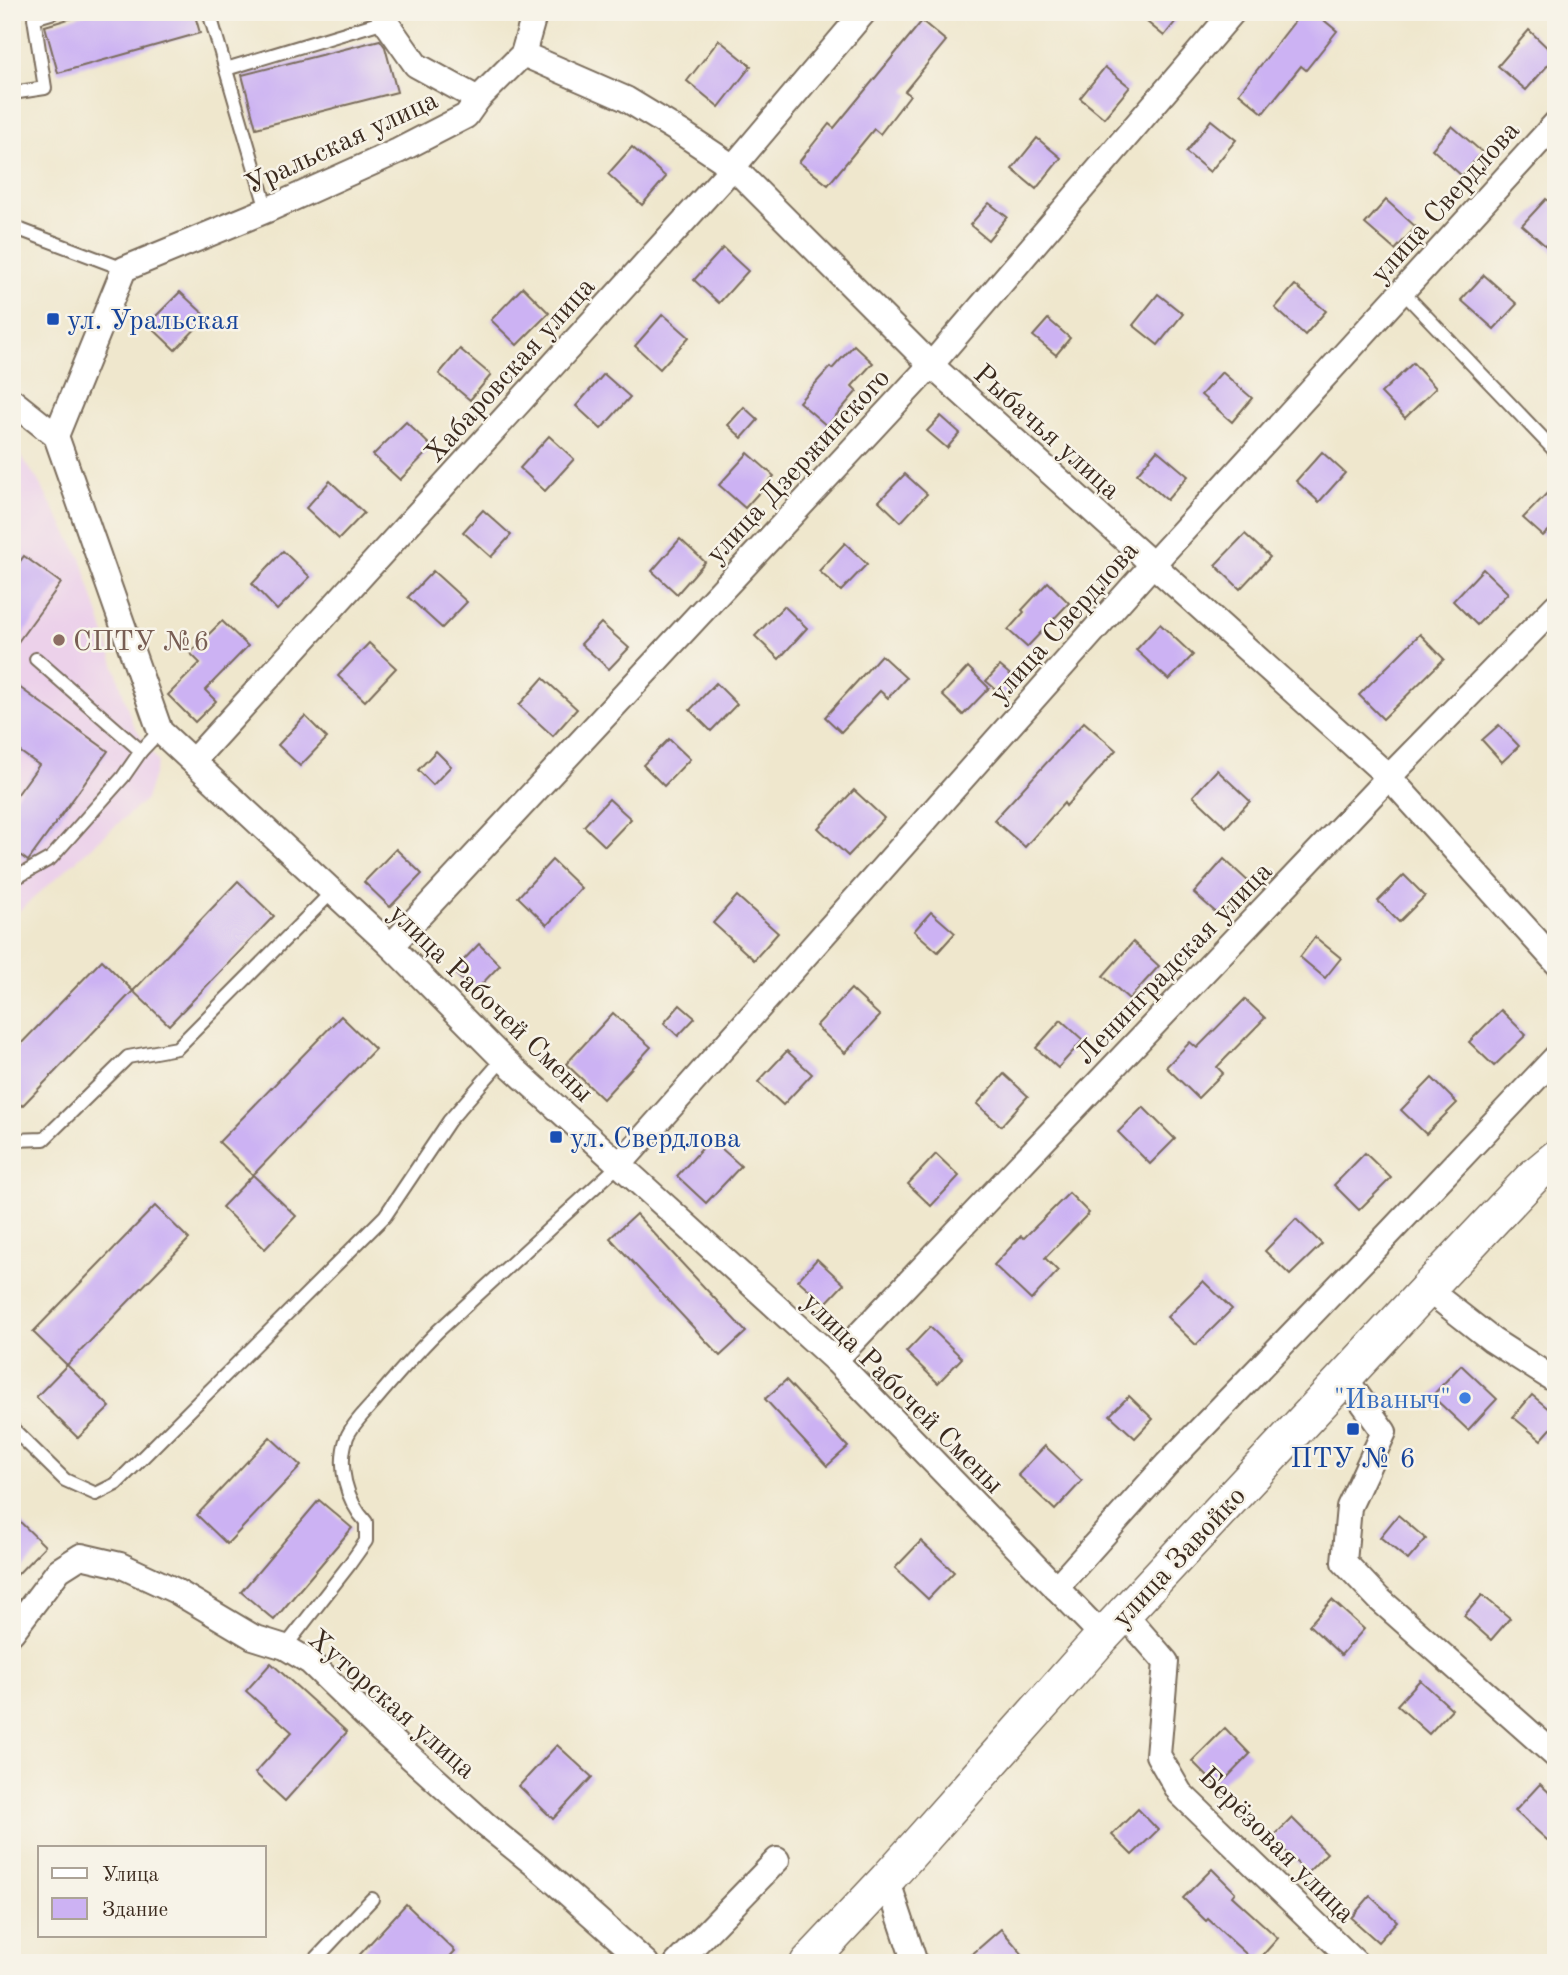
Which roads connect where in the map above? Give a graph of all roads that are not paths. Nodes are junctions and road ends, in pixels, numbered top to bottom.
1 (54, 12) edge
2 (209, 12) edge
3 (535, 12) edge
4 (864, 12) edge
5 (1233, 12) edge
6 (384, 17) edge
7 (523, 54) junction
8 (226, 69) junction
9 (12, 93) edge
10 (478, 99) junction
11 (1556, 123) edge
12 (733, 167) junction
13 (267, 210) junction
14 (12, 223) edge
15 (124, 269) junction
16 (1402, 292) junction
17 (931, 365) junction
18 (12, 401) edge
19 (56, 436) junction
20 (1556, 452) edge
21 (1152, 565) junction
22 (1556, 607) edge
23 (36, 659) dead end
24 (160, 731) junction
25 (141, 751) junction
26 (193, 761) junction
27 (1389, 777) junction
28 (12, 877) edge
29 (332, 891) junction
30 (391, 946) junction
31 (1556, 962) edge
32 (1556, 1057) edge
33 (503, 1059) junction
34 (12, 1140) edge
35 (1556, 1158) edge
36 (620, 1164) junction
37 (1427, 1289) junction
38 (835, 1360) junction
39 (1345, 1378) junction
40 (1556, 1381) edge
41 (12, 1428) edge
42 (1056, 1588) junction
43 (16, 1617) edge
44 (1114, 1625) junction
45 (285, 1647) junction
46 (1556, 1756) edge
47 (777, 1860) dead end
48 (887, 1879) junction
49 (372, 1899) dead end
50 (312, 1963) edge
51 (646, 1963) edge
52 (677, 1963) edge
53 (808, 1963) edge
54 (915, 1963) edge
55 (1356, 1963) edge

1 - 9 lane
2 - 8 lane
3 - 7 street, Уральская улица
4 - 12 street, Хабаровская улица
5 - 17 street, улица Дзержинского
6 - 8 lane
6 - 10 street
7 - 10 street, Уральская улица
7 - 12 street, Рыбачья улица
8 - 13 lane
10 - 13 street, Уральская улица
11 - 16 street, улица Свердлова
12 - 17 street, Рыбачья улица
12 - 26 street, Хабаровская улица
13 - 15 street, Уральская улица
14 - 15 lane
15 - 19 street
16 - 20 lane
16 - 21 street, улица Свердлова
17 - 21 street, Рыбачья улица
17 - 30 street, улица Дзержинского
18 - 19 street
19 - 24 street, улица Рабочей Смены
21 - 27 street, Рыбачья улица
21 - 36 street, улица Свердлова
22 - 27 street, Ленинградская улица
23 - 25 lane
24 - 25 lane
24 - 26 street, улица Рабочей Смены
25 - 28 lane
26 - 29 street, улица Рабочей Смены
27 - 31 street, Рыбачья улица
27 - 38 street, Ленинградская улица
29 - 30 street, улица Рабочей Смены
29 - 34 lane
30 - 33 street, улица Рабочей Смены
32 - 42 street
33 - 36 street, улица Рабочей Смены
33 - 41 lane
35 - 37 main road, улица Завойко
36 - 38 street, улица Рабочей Смены
36 - 45 lane
37 - 39 main road, улица Завойко
37 - 40 street
38 - 42 street, улица Рабочей Смены
39 - 44 main road, улица Завойко
39 - 46 street
42 - 44 street, улица Рабочей Смены
43 - 45 street, Хуторская улица
44 - 48 main road, улица Завойко
44 - 55 street, Берёзовая улица
45 - 51 street, Хуторская улица
47 - 52 street
48 - 53 main road, улица Завойко
48 - 54 street
49 - 50 lane

